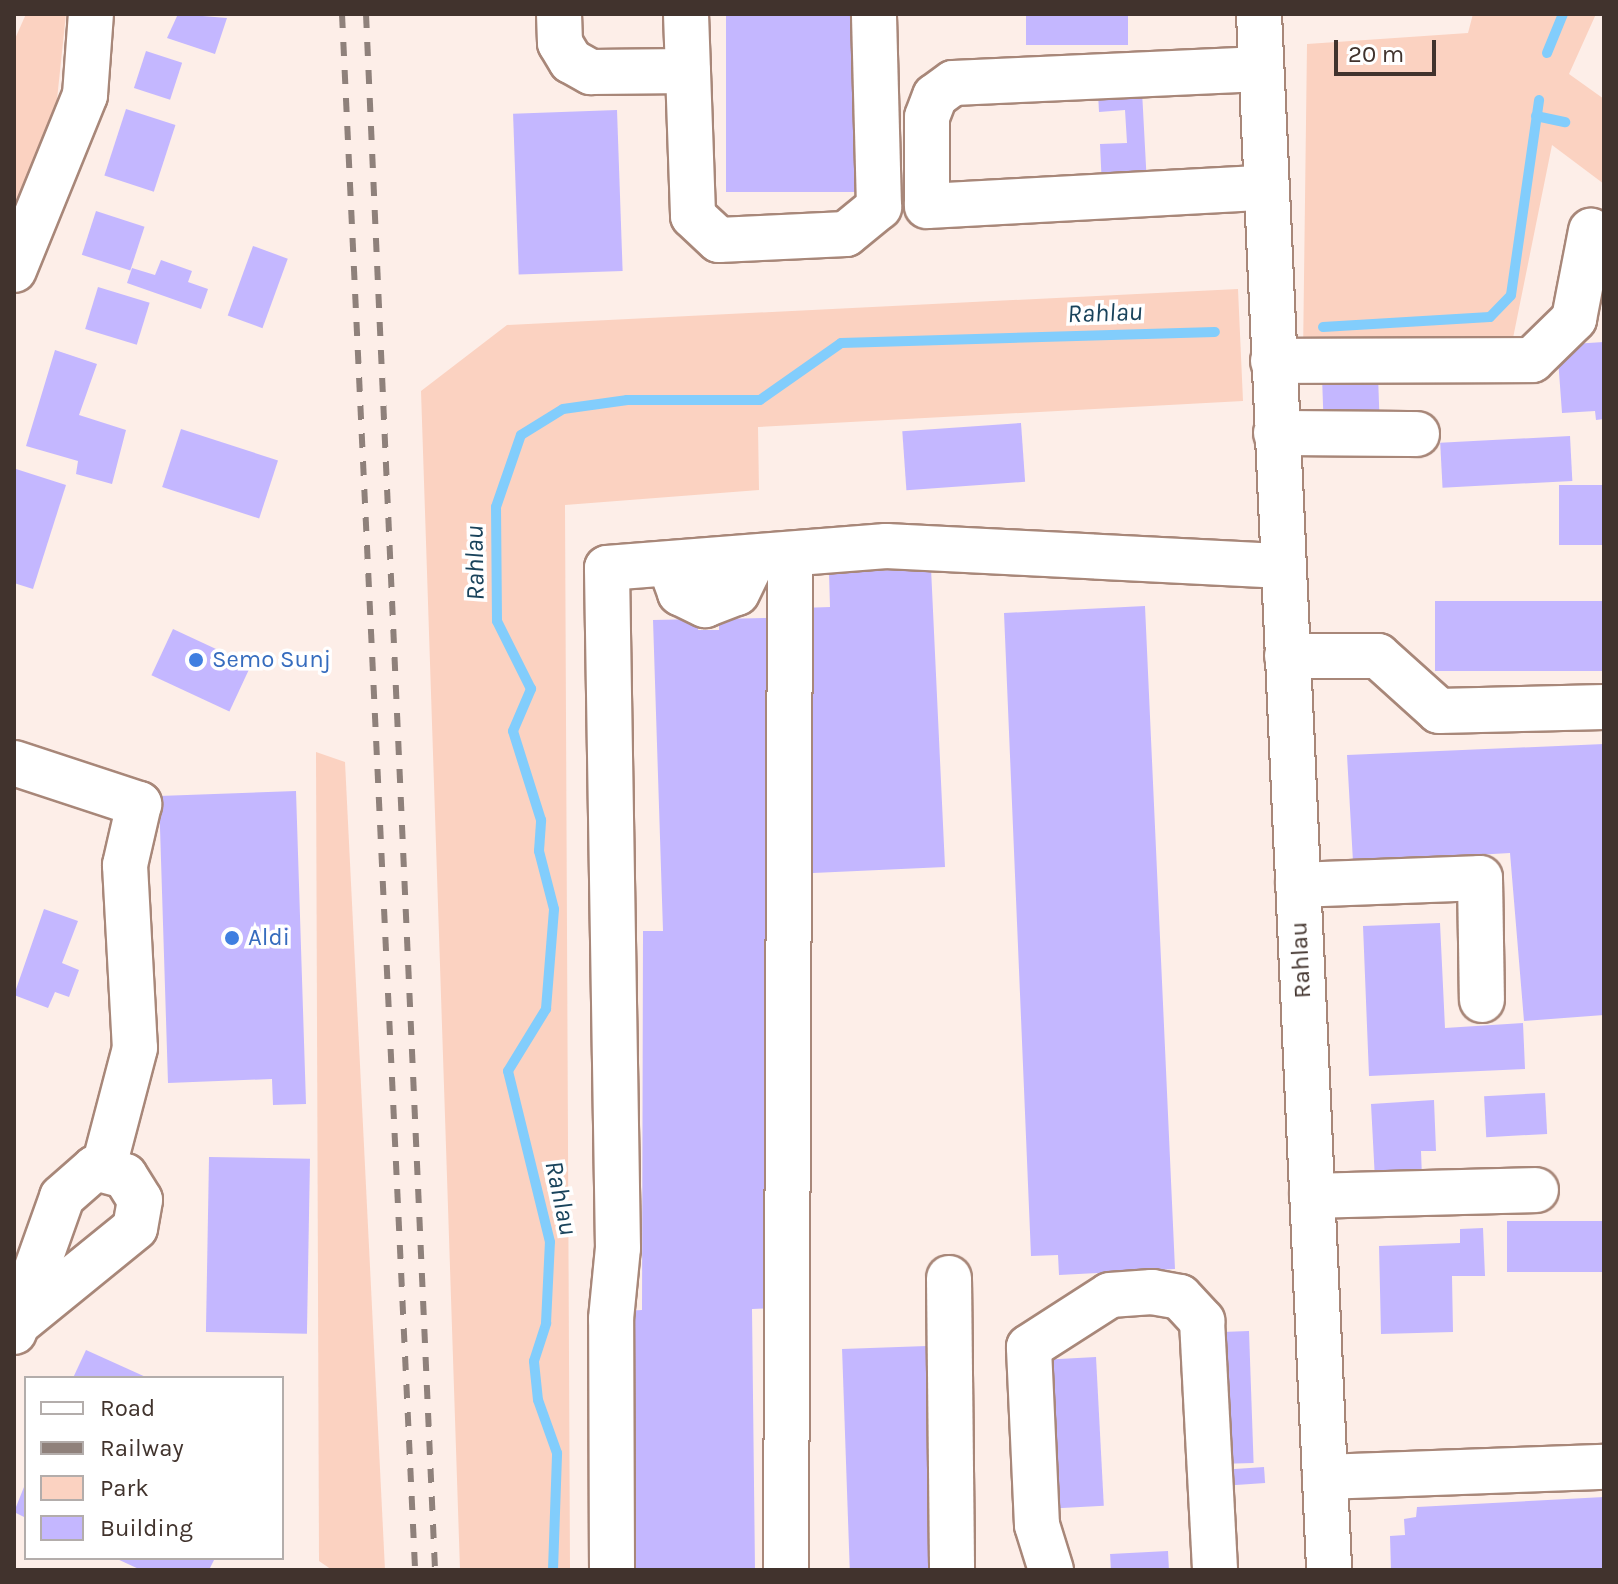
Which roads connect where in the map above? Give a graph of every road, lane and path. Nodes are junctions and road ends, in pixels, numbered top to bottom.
1 (91, 14) edge
2 (559, 14) edge
3 (686, 14) edge
4 (874, 14) edge
5 (1259, 14) edge
6 (1261, 69) junction
7 (688, 71) junction
8 (1264, 188) junction
9 (1591, 231) dead end
10 (14, 270) edge
11 (1273, 361) junction
12 (1276, 433) junction
13 (1417, 434) dead end
14 (772, 558) junction
15 (1283, 566) junction
16 (1287, 656) junction
17 (1604, 707) edge
18 (14, 763) edge
19 (1298, 885) junction
20 (1482, 1000) dead end
21 (104, 1166) junction
22 (1536, 1190) dead end
23 (1312, 1196) junction
24 (949, 1278) dead end
25 (15, 1326) edge
26 (1604, 1467) edge
27 (1325, 1477) junction
28 (612, 1570) edge
29 (786, 1570) edge
30 (952, 1570) edge
31 (1051, 1570) edge
32 (1215, 1570) edge
33 (1329, 1570) edge

1 - 10 street
2 - 7 street
3 - 7 street
4 - 7 street
5 - 6 street, Rahlau
6 - 8 street, Rahlau
6 - 8 street
8 - 11 street, Rahlau
9 - 11 street
11 - 12 street, Rahlau
12 - 13 street
12 - 15 street, Rahlau
14 - 15 street
14 - 28 street
14 - 29 street
15 - 16 street, Rahlau
16 - 17 street
16 - 19 street, Rahlau
18 - 21 street
19 - 20 street
19 - 23 street, Rahlau
21 - 25 street
21 - 25 street
22 - 23 street
23 - 27 street, Rahlau
24 - 30 street
26 - 27 street
27 - 33 street, Rahlau
31 - 32 street

